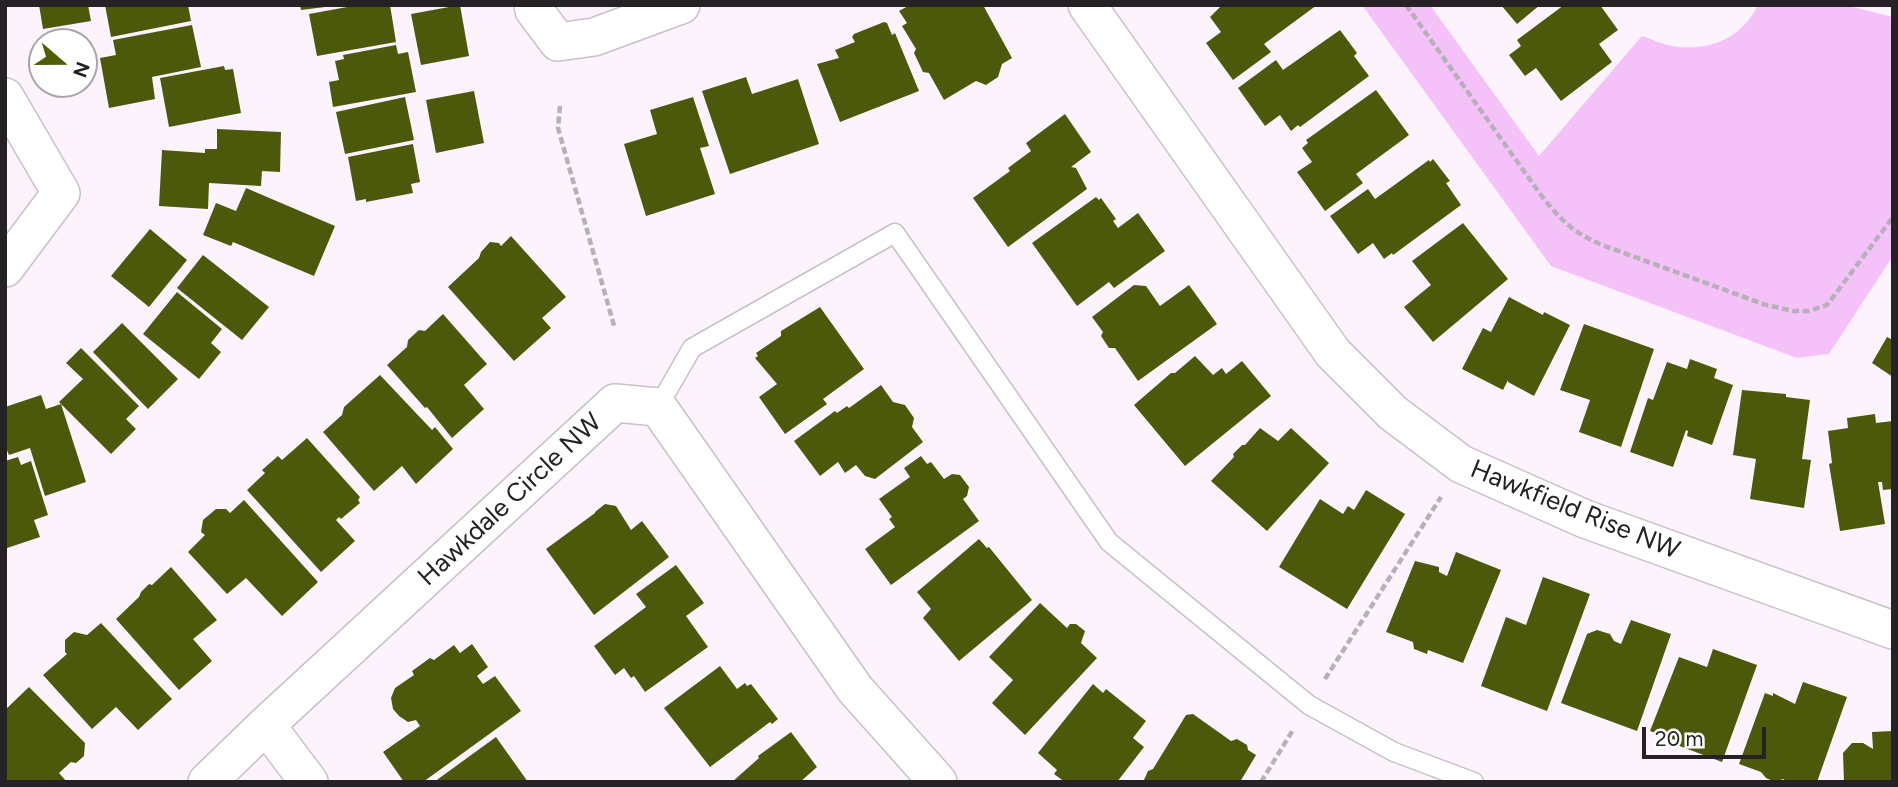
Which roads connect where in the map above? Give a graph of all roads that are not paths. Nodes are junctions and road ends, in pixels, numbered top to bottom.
1 (533, 5) edge
2 (681, 5) edge
3 (1087, 5) edge
4 (5, 97) edge
5 (5, 268) edge
6 (658, 407) junction
7 (1893, 630) edge
8 (266, 725) junction
9 (207, 782) edge
10 (309, 782) edge
11 (938, 782) edge
12 (1474, 782) edge

1 - 2 street
3 - 7 street, Hawkfield Rise NW
4 - 5 street
6 - 8 street, Hawkdale Circle NW
6 - 11 street
6 - 12 lane
8 - 9 street, Hawkdale Circle NW
8 - 10 street

